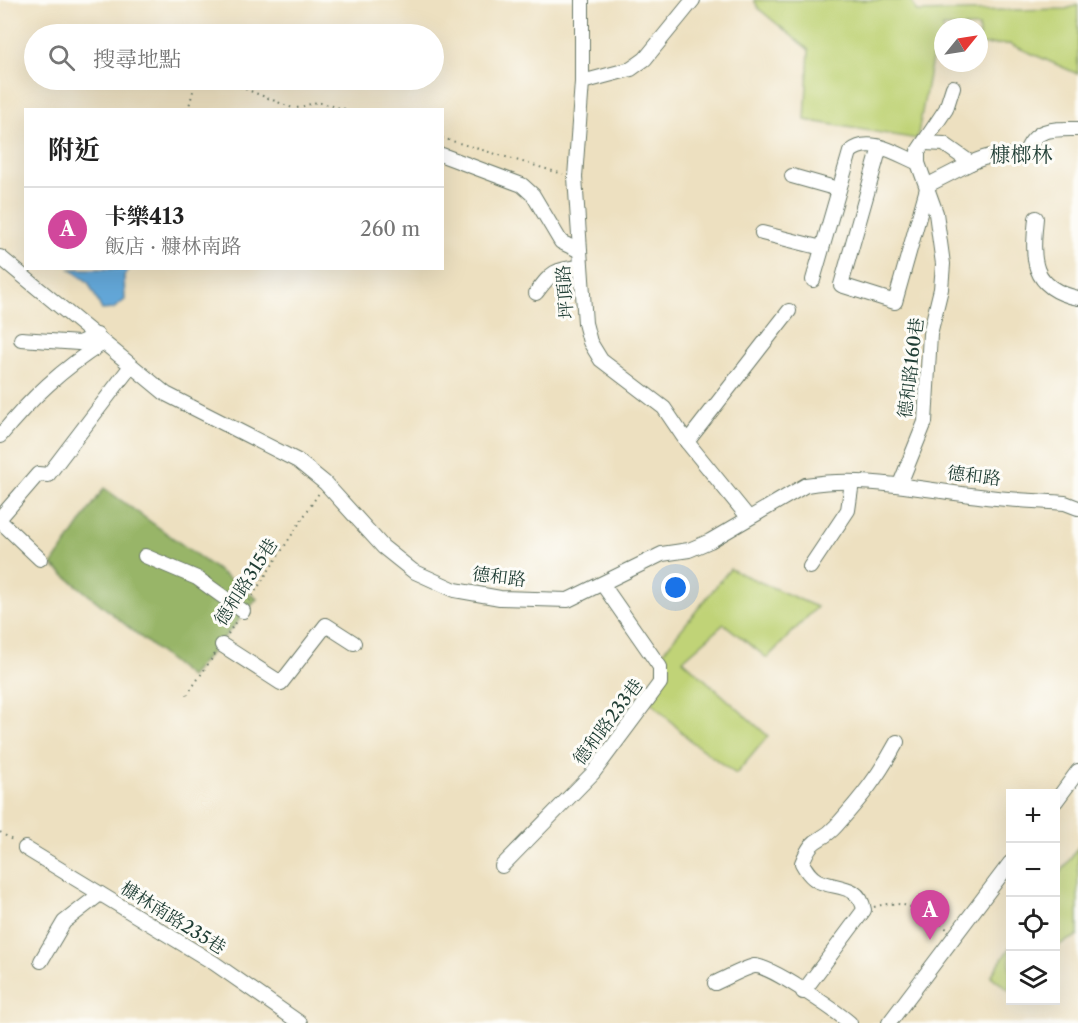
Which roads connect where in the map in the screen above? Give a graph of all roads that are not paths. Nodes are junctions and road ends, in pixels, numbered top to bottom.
1 (582, 0) edge
2 (693, 0) edge
3 (582, 82) junction
4 (953, 87) dead end
5 (1078, 129) edge
6 (926, 143) junction
7 (880, 147) junction
8 (444, 156) edge
9 (918, 163) junction
10 (971, 163) junction
11 (792, 176) dead end
12 (928, 185) junction
13 (838, 189) junction
14 (1036, 218) dead end
15 (762, 233) dead end
16 (822, 248) junction
17 (580, 251) junction
18 (0, 257) edge
19 (581, 267) junction
20 (813, 280) dead end
21 (536, 293) dead end
22 (1078, 298) edge
23 (789, 311) dead end
24 (21, 339) dead end
25 (100, 339) junction
26 (131, 366) junction
27 (0, 436) edge
28 (687, 442) junction
29 (852, 482) junction
30 (900, 484) junction
31 (1078, 508) edge
32 (748, 517) junction
33 (0, 519) edge
34 (145, 556) dead end
35 (40, 559) dead end
36 (810, 567) dead end
37 (603, 585) junction
38 (243, 611) road end
39 (354, 643) dead end
40 (222, 645) road end
41 (897, 742) dead end
42 (1078, 771) edge
43 (1060, 796) edge
44 (25, 848) road end
45 (502, 866) dead end
46 (1006, 870) edge
47 (100, 894) junction
48 (41, 961) dead end
49 (716, 983) dead end
50 (803, 992) junction
51 (300, 1023) edge
52 (850, 1023) edge
53 (889, 1023) edge

1 - 3 street, 坪頂路
2 - 3 street
3 - 17 street, 坪頂路
4 - 6 street
5 - 10 street
6 - 9 street
6 - 10 street
7 - 9 street
7 - 12 street
7 - 13 street
8 - 17 street
9 - 12 street, 德和路160巷
10 - 12 street
11 - 13 street
12 - 30 street, 德和路160巷
13 - 16 street
14 - 22 street
15 - 16 street
16 - 20 street
17 - 19 street, 坪頂路
18 - 25 street, 德和路
19 - 21 street
19 - 28 street, 坪頂路
23 - 28 street
24 - 25 street
25 - 26 street, 德和路
25 - 27 street
26 - 33 street
26 - 37 street, 德和路
28 - 32 street, 坪頂路
29 - 30 street, 德和路
29 - 32 street, 德和路
29 - 36 street
30 - 31 street, 德和路
32 - 37 street, 德和路
33 - 35 street
34 - 38 street
37 - 45 street, 德和路233巷
39 - 40 street
41 - 50 street
42 - 43 street
44 - 47 street, 槺林南路235巷
46 - 53 street
47 - 48 street
47 - 51 street, 槺林南路235巷
49 - 50 street
50 - 52 street

